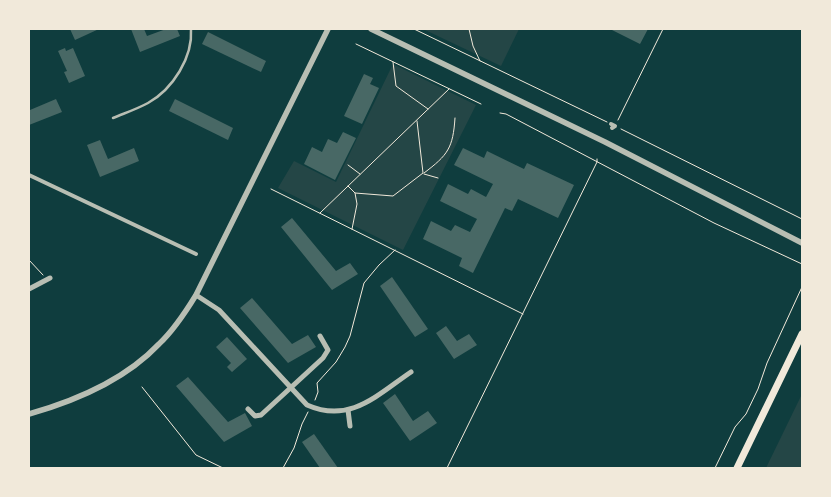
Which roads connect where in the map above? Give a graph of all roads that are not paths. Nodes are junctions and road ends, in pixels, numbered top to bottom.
1 (191, 29) edge
2 (328, 29) edge
3 (371, 29) edge
4 (113, 118) dead end
5 (29, 175) edge
6 (802, 244) edge
7 (196, 254) dead end
8 (49, 278) road end
9 (29, 289) edge
10 (196, 295) junction
11 (802, 334) edge
12 (320, 336) dead end
13 (411, 372) dead end
14 (291, 388) junction
15 (248, 409) dead end
16 (348, 410) junction
17 (29, 414) edge
18 (350, 426) dead end
19 (737, 468) edge

1 - 4 lane
2 - 10 street
3 - 6 street
5 - 7 street
8 - 9 street
10 - 14 street
10 - 17 street
11 - 19 main road
12 - 14 street
13 - 16 street
14 - 15 street
14 - 16 street
16 - 18 street

